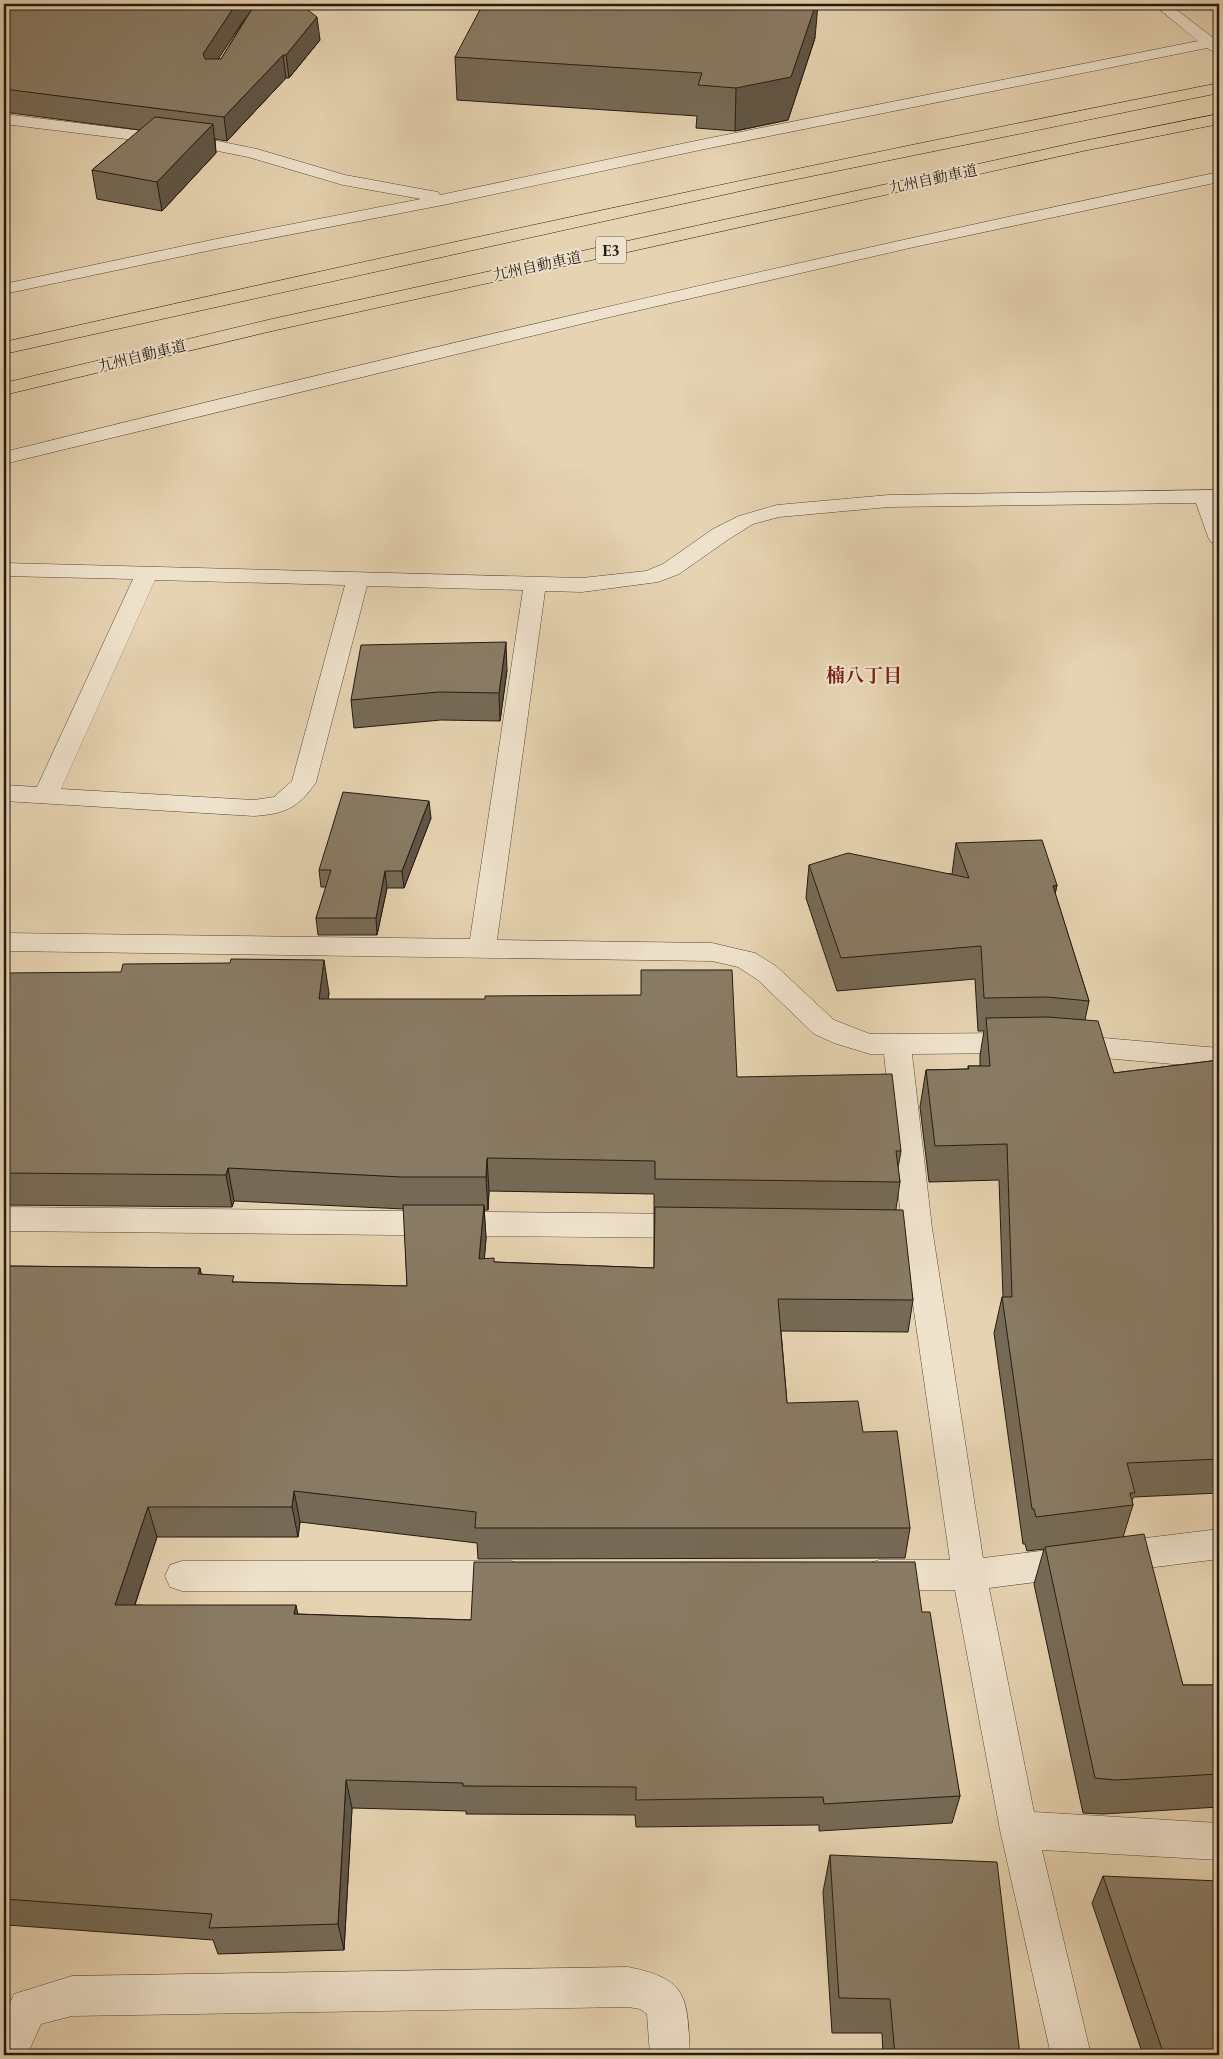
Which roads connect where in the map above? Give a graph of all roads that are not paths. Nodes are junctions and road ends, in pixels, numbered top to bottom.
1 (1160, 4) edge
2 (1215, 46) edge
3 (1219, 88) edge
4 (4, 119) edge
5 (1219, 120) edge
6 (1219, 177) edge
7 (448, 199) junction
8 (4, 289) edge
9 (4, 348) edge
10 (4, 389) edge
11 (4, 458) edge
12 (1212, 496) edge
13 (1219, 537) edge
14 (4, 569) edge
15 (147, 573) junction
16 (358, 578) junction
17 (535, 585) junction
18 (4, 793) edge
19 (46, 796) junction
20 (4, 942) edge
21 (482, 949) junction
22 (898, 1045) junction
23 (1219, 1058) edge
24 (4, 1219) edge
25 (718, 1226) edge
26 (887, 1228) edge
27 (917, 1228) junction
28 (1219, 1544) edge
29 (969, 1575) junction
30 (182, 1576) dead end
31 (541, 1576) edge
32 (849, 1576) edge
33 (1020, 1830) junction
34 (1219, 1841) edge
35 (7, 2055) edge
36 (670, 2055) edge
37 (1072, 2055) edge

1 - 2 street
2 - 7 street
3 - 9 highway, 九州自動車道 / E3
4 - 7 street
5 - 10 highway, 九州自動車道 / E3
6 - 11 street
7 - 8 street
12 - 13 street
12 - 17 street
14 - 15 street
15 - 16 street
15 - 19 street
16 - 17 street
16 - 19 street
17 - 21 street
18 - 19 street
20 - 21 street
21 - 22 street
22 - 23 street
22 - 27 street
24 - 25 street
26 - 27 street
27 - 29 street
28 - 29 street
29 - 32 street
29 - 33 street
30 - 31 street
33 - 34 street
33 - 37 street
35 - 36 street

